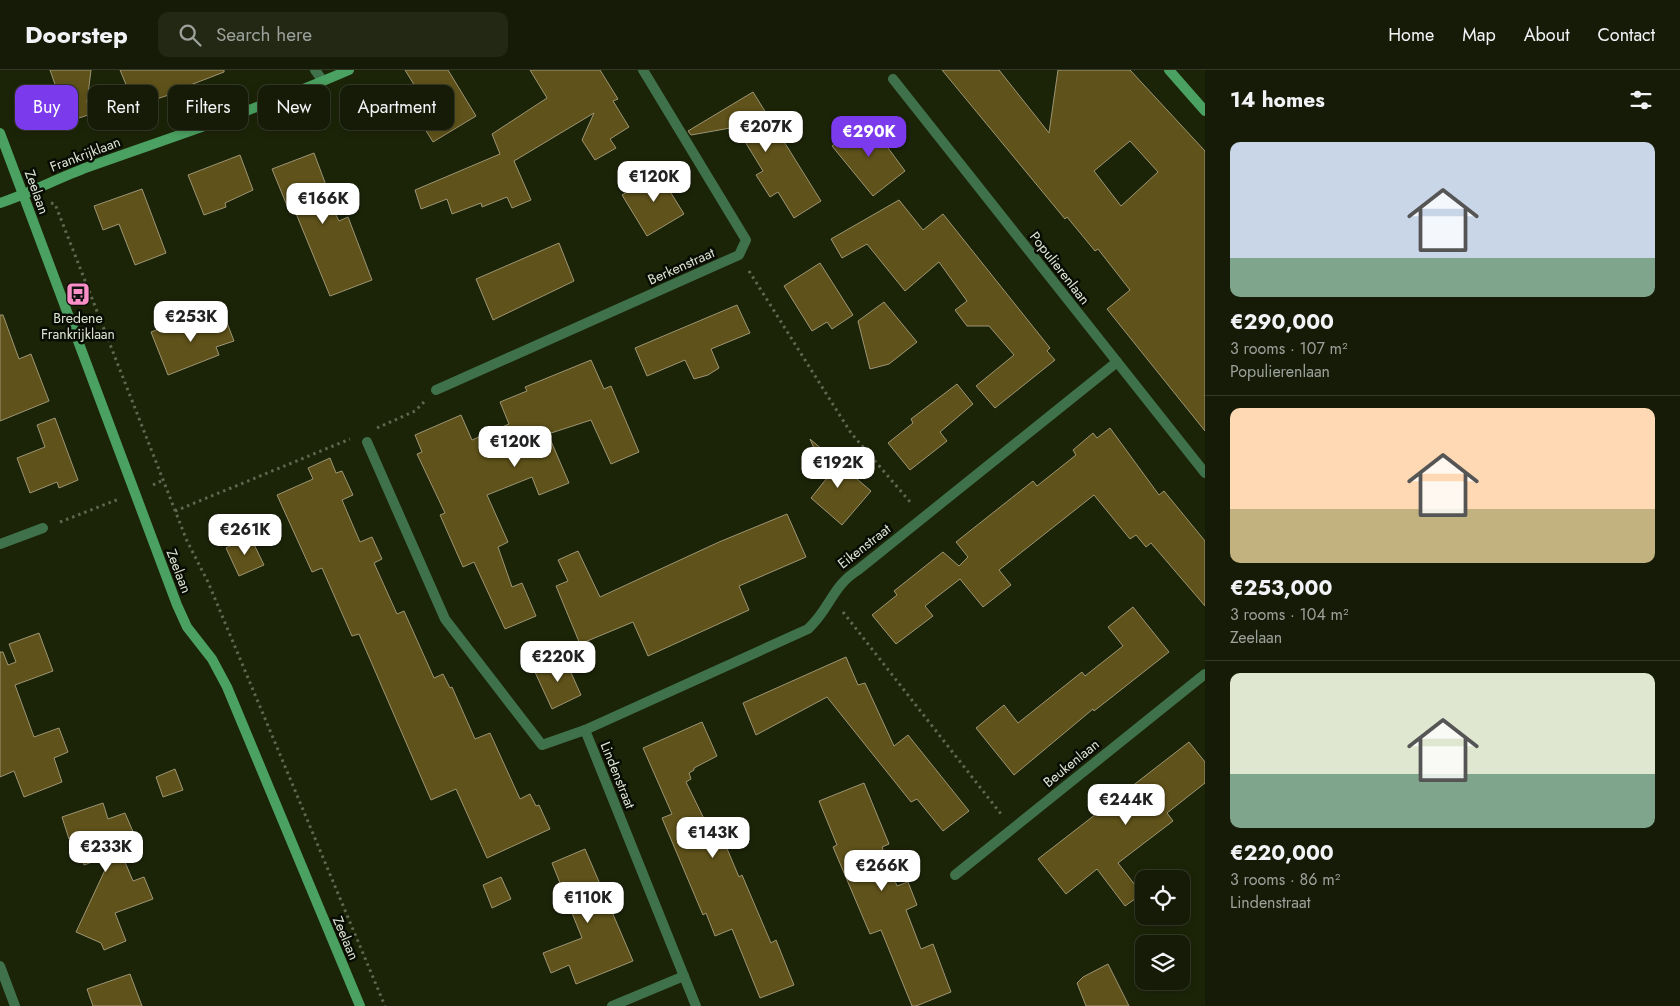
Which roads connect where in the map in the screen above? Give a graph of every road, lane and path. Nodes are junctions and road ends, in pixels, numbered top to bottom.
1 (315, 70) edge
2 (349, 70) edge
3 (643, 70) edge
4 (1169, 70) edge
5 (892, 79) dead end
6 (324, 81) junction
7 (1205, 111) edge
8 (0, 133) edge
9 (24, 195) junction
10 (0, 203) edge
11 (739, 255) junction
12 (1116, 362) junction
13 (436, 390) joint
14 (372, 430) dead end
15 (354, 437) dead end
16 (367, 442) dead end
17 (1205, 474) edge
18 (164, 480) junction
19 (135, 493) junction
20 (175, 510) junction
21 (923, 517) junction
22 (43, 528) joint
23 (0, 544) edge
24 (832, 598) junction
25 (1205, 674) edge
26 (585, 730) junction
27 (1012, 828) junction
28 (955, 875) dead end
29 (0, 966) edge
30 (684, 976) junction
31 (15, 1006) edge
32 (360, 1006) edge
33 (385, 1006) edge
34 (612, 1006) edge
35 (696, 1006) edge

1 - 6 street
2 - 6 street, Frankrijklaan
3 - 11 street
4 - 7 street
5 - 12 street, Populierenlaan
6 - 9 street, Frankrijklaan
8 - 9 street, Zeelaan
9 - 10 street, Frankrijklaan
9 - 18 path
9 - 19 street, Zeelaan
11 - 13 street, Berkenstraat
11 - 21 path
12 - 17 street, Populierenlaan
12 - 21 street, Eikenstraat
13 - 14 path
15 - 20 path
16 - 26 street, Lindenstraat
18 - 19 path
18 - 20 path
19 - 22 path
19 - 32 street, Zeelaan
20 - 33 path
21 - 24 street, Eikenstraat
22 - 23 street
24 - 26 street, Eikenstraat
24 - 27 path
25 - 27 street, Beukenlaan
26 - 30 street, Lindenstraat
27 - 28 street, Beukenlaan
29 - 31 street
30 - 34 street
30 - 35 street, Lindenstraat

